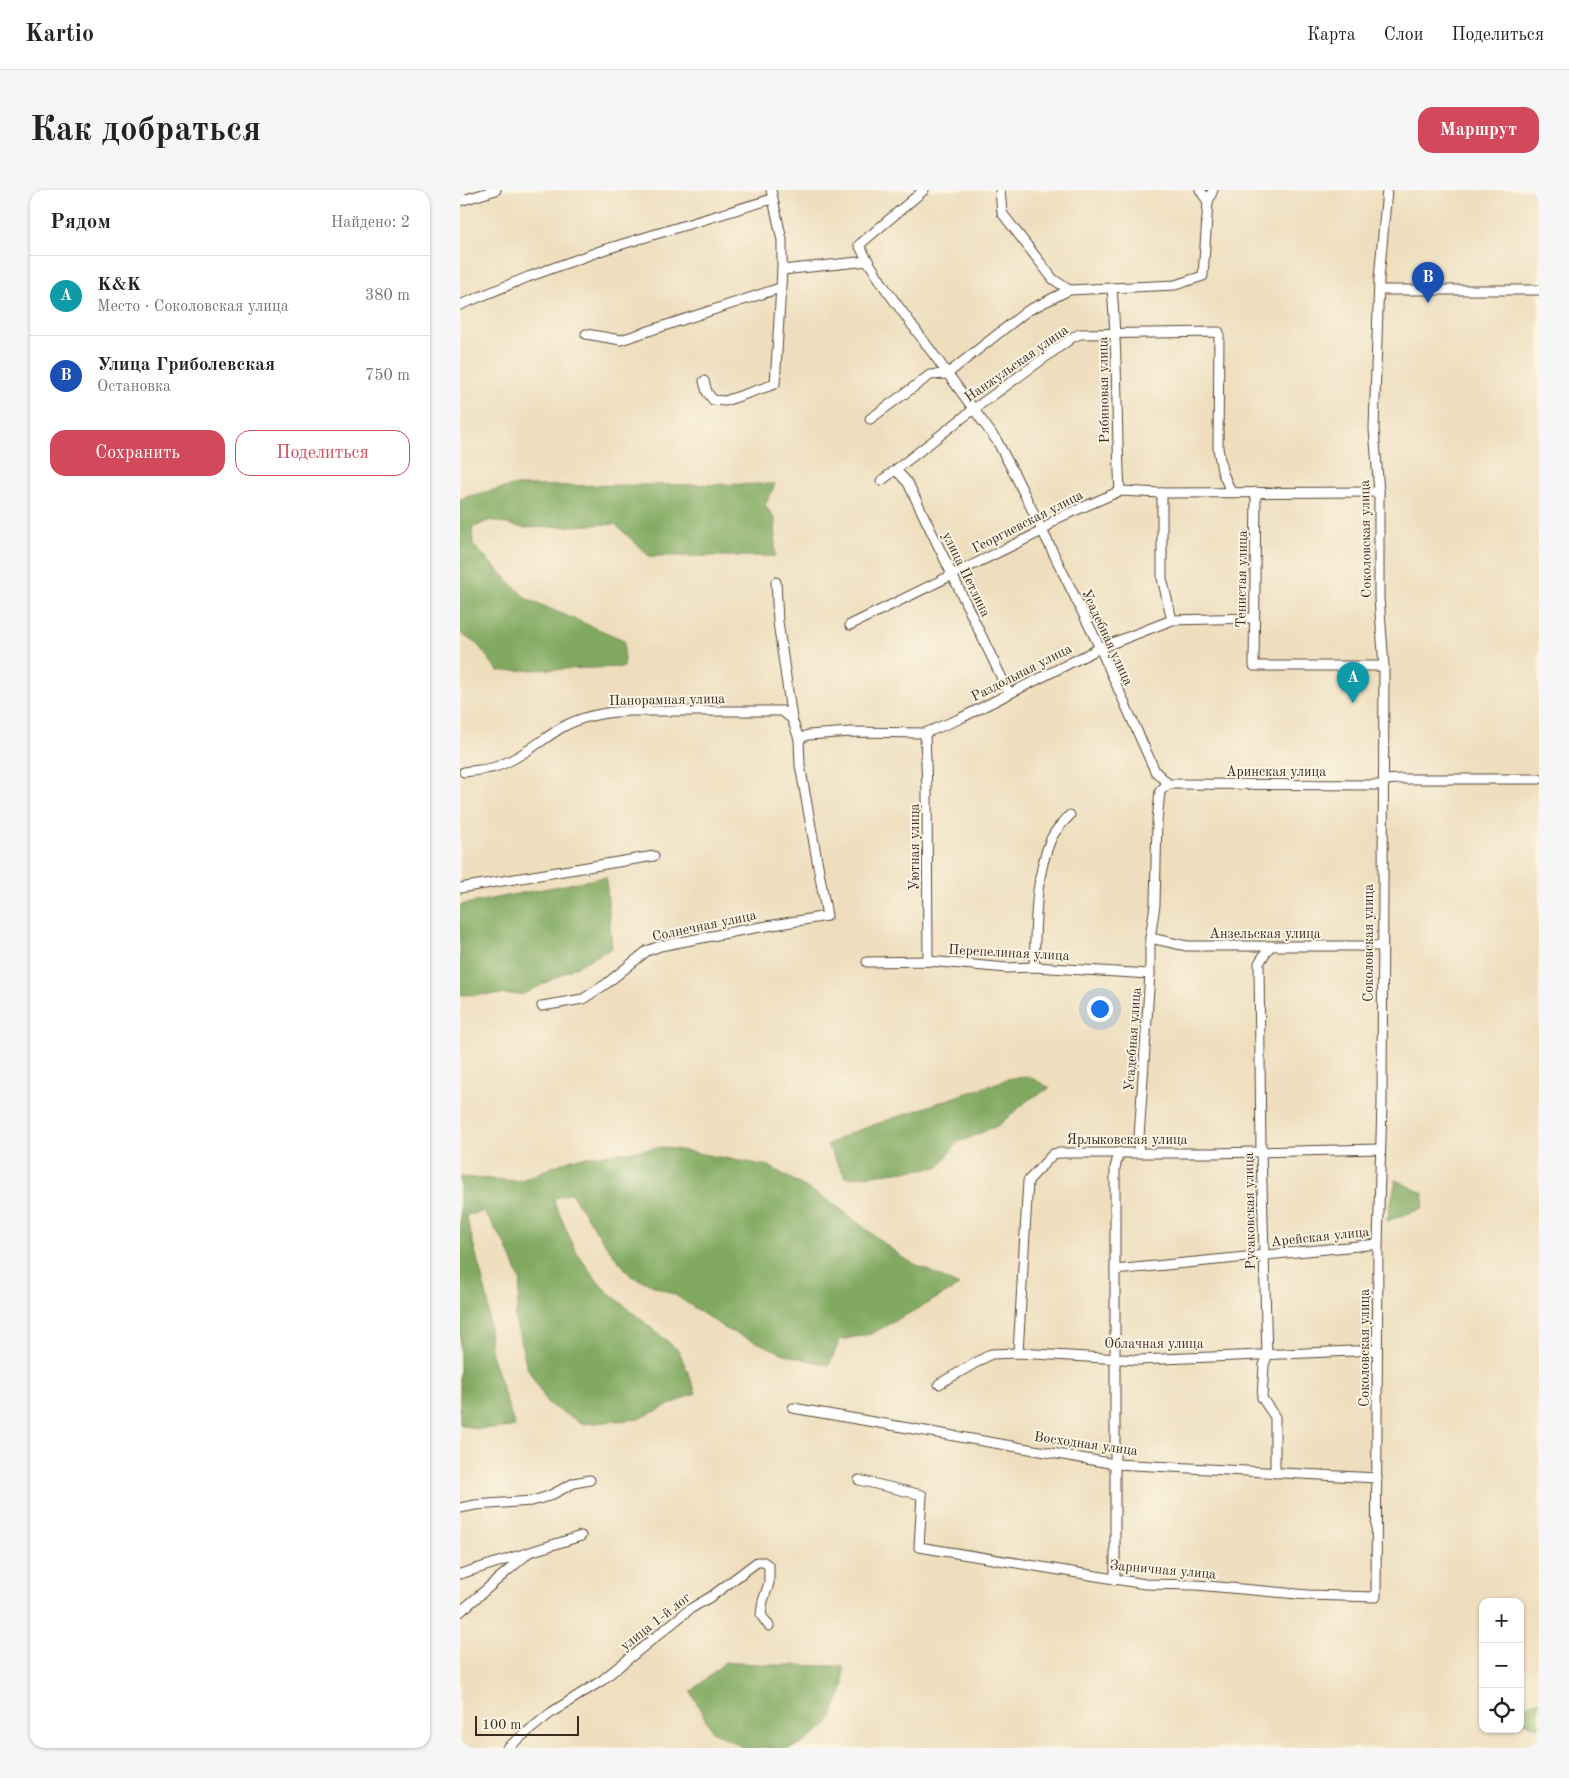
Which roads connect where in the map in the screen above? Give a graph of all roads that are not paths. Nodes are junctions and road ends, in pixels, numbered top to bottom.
1 (496, 190) edge
2 (924, 190) edge
3 (1000, 190) edge
4 (1200, 190) edge
5 (1213, 190) edge
6 (1387, 190) edge
7 (772, 194) edge
8 (460, 202) edge
9 (1208, 202) junction
10 (868, 261) junction
11 (782, 270) junction
12 (780, 288) junction
13 (1112, 289) junction
14 (1069, 290) junction
15 (1379, 290) junction
16 (1539, 290) edge
17 (460, 305) edge
18 (586, 334) dead end
19 (1116, 334) junction
20 (947, 374) junction
21 (704, 381) dead end
22 (974, 409) junction
23 (870, 419) dead end
24 (896, 470) junction
25 (881, 481) dead end
26 (1120, 491) junction
27 (1231, 492) junction
28 (1256, 492) junction
29 (1379, 492) junction
30 (1162, 493) junction
31 (1042, 530) junction
32 (952, 574) junction
33 (776, 582) dead end
34 (1254, 618) junction
35 (1172, 620) junction
36 (850, 625) dead end
37 (1100, 648) junction
38 (1384, 666) junction
39 (1009, 693) junction
40 (792, 718) junction
41 (925, 733) junction
42 (799, 739) junction
43 (464, 772) dead end
44 (1539, 779) edge
45 (1384, 783) junction
46 (1168, 784) junction
47 (1070, 815) dead end
48 (654, 856) dead end
49 (460, 888) edge
50 (1150, 938) junction
51 (1270, 946) junction
52 (1382, 946) junction
53 (928, 961) junction
54 (867, 962) dead end
55 (1034, 967) junction
56 (1150, 974) junction
57 (542, 1006) dead end
58 (1380, 1149) junction
59 (1261, 1151) junction
60 (1118, 1152) junction
61 (1138, 1152) junction
62 (1378, 1244) junction
63 (1263, 1256) junction
64 (1114, 1270) junction
65 (1377, 1350) junction
66 (1018, 1353) junction
67 (1266, 1356) junction
68 (1116, 1358) junction
69 (938, 1384) dead end
70 (793, 1408) dead end
71 (1115, 1464) junction
72 (1275, 1473) junction
73 (1377, 1478) junction
74 (590, 1480) dead end
75 (858, 1480) dead end
76 (460, 1508) edge
77 (581, 1536) dead end
78 (530, 1551) junction
79 (460, 1574) edge
80 (1115, 1580) junction
81 (1376, 1597) joint
82 (460, 1612) edge
83 (769, 1626) dead end
84 (507, 1748) edge

1 - 8 street
2 - 10 street, Усадебная улица
3 - 14 street
4 - 9 street
5 - 9 street
6 - 15 street, Соколовская улица
7 - 11 street
7 - 17 street
9 - 13 street
10 - 11 street
10 - 20 street, Усадебная улица
11 - 12 street
12 - 18 street
12 - 21 street
13 - 14 street
13 - 19 street, Рябиновая улица
14 - 20 street
15 - 16 street
15 - 29 street, Соколовская улица
19 - 22 street, Нанжульская улица
19 - 26 street, Рябиновая улица
19 - 27 street, Нанжульская улица
20 - 22 street, Усадебная улица
20 - 23 street
22 - 24 street, Нанжульская улица
22 - 31 street, Усадебная улица
24 - 25 street, Нанжульская улица
24 - 32 street, улица Петлина
26 - 30 street, Георгиевская улица
26 - 31 street, Георгиевская улица
27 - 28 street, Георгиевская улица
27 - 30 street, Георгиевская улица
28 - 29 street, Георгиевская улица
28 - 34 street, Тенистая улица
29 - 38 street, Соколовская улица
30 - 35 street
31 - 32 street, Георгиевская улица
31 - 37 street, Усадебная улица
32 - 36 street, Георгиевская улица
32 - 39 street, улица Петлина
33 - 40 street
34 - 35 street, Раздольная улица
34 - 38 street, Тенистая улица
35 - 37 street, Раздольная улица
37 - 39 street, Раздольная улица
37 - 46 street, Усадебная улица
38 - 45 street, Соколовская улица
39 - 41 street, Раздольная улица
40 - 42 street
40 - 43 street, Панорамная улица
41 - 42 street, Раздольная улица
41 - 53 street, Уютная улица
42 - 57 street, Солнечная улица
44 - 45 street, Аринская улица
45 - 46 street, Аринская улица
45 - 52 street, Соколовская улица
46 - 50 street, Усадебная улица
47 - 55 street
48 - 49 street
50 - 51 street, Анзельская улица
50 - 56 street, Усадебная улица
51 - 52 street, Анзельская улица
51 - 59 street, Русаковская улица
52 - 58 street, Соколовская улица
53 - 54 street, Перепелиная улица
53 - 55 street, Перепелиная улица
55 - 56 street, Перепелиная улица
56 - 61 street, Усадебная улица
58 - 59 street, Ярлыковская улица
58 - 62 street, Соколовская улица
59 - 61 street, Ярлыковская улица
59 - 63 street, Русаковская улица
60 - 61 street, Ярлыковская улица
60 - 64 street
60 - 66 street, Ярлыковская улица
62 - 63 street, Арейская улица
62 - 65 street, Соколовская улица
63 - 64 street, Арейская улица
63 - 67 street, Русаковская улица
64 - 68 street
65 - 67 street, Облачная улица
65 - 73 street, Соколовская улица
66 - 68 street, Облачная улица
66 - 69 street, Облачная улица
67 - 68 street, Облачная улица
67 - 72 street, Русаковская улица
68 - 71 street
70 - 71 street, Восходная улица
71 - 72 street, Восходная улица
71 - 80 street
72 - 73 street, Восходная улица
73 - 81 street, Соколовская улица
74 - 76 street
75 - 80 street, Зарничная улица
77 - 78 street
78 - 79 street
78 - 82 street
80 - 81 street, Зарничная улица
83 - 84 street, улица 1-й лог

